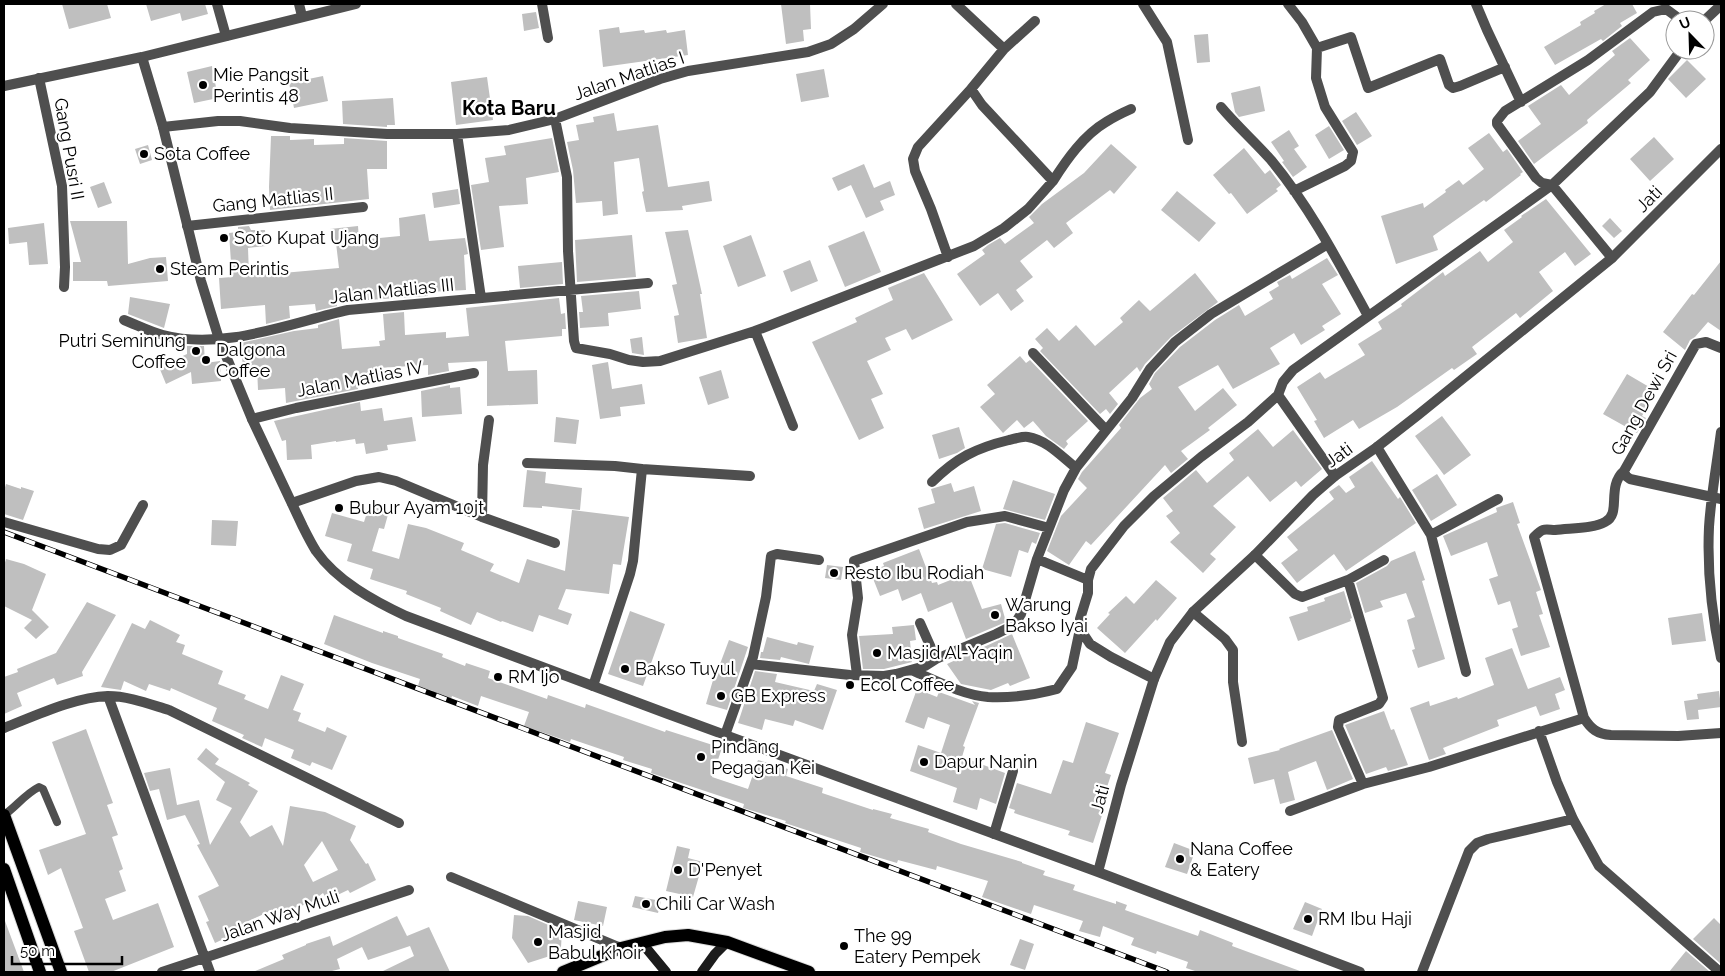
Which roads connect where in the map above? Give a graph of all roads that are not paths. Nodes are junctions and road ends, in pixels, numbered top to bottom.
1 (217, 4) edge
2 (299, 4) edge
3 (356, 4) edge
4 (542, 4) edge
5 (884, 4) edge
6 (956, 4) edge
7 (1143, 4) edge
8 (1288, 4) edge
9 (1476, 4) edge
10 (1667, 10) edge
11 (302, 16) junction
12 (1035, 21) dead end
13 (226, 36) junction
14 (548, 38) dead end
15 (1317, 48) junction
16 (1004, 49) junction
17 (142, 57) junction
18 (1674, 60) edge
19 (1505, 66) junction
20 (39, 78) junction
21 (4, 86) edge
22 (971, 89) junction
23 (1521, 102) junction
24 (1221, 107) dead end
25 (1131, 109) dead end
26 (555, 119) junction
27 (163, 127) junction
28 (457, 134) junction
29 (1188, 140) dead end
30 (1721, 149) edge
31 (1053, 180) junction
32 (1552, 185) junction
33 (1294, 192) junction
34 (363, 207) dead end
35 (187, 226) junction
36 (1328, 244) junction
37 (948, 257) junction
38 (1612, 258) junction
39 (648, 283) dead end
40 (64, 287) dead end
41 (570, 290) junction
42 (481, 298) junction
43 (1368, 316) junction
44 (124, 320) dead end
45 (755, 331) junction
46 (220, 339) junction
47 (1721, 348) edge
48 (1033, 353) dead end
49 (474, 373) dead end
50 (1278, 395) junction
51 (252, 419) junction
52 (489, 420) dead end
53 (792, 426) dead end
54 (1106, 430) junction
55 (1721, 432) edge
56 (1377, 447) junction
57 (527, 463) dead end
58 (1076, 468) junction
59 (642, 469) junction
60 (1624, 471) junction
61 (750, 476) dead end
62 (1335, 476) junction
63 (932, 482) dead end
64 (1717, 498) edge
65 (1498, 499) dead end
66 (292, 503) junction
67 (143, 505) dead end
68 (482, 517) junction
69 (4, 522) edge
70 (1048, 528) junction
71 (1431, 535) junction
72 (555, 543) dead end
73 (1255, 555) junction
74 (1037, 559) junction
75 (819, 560) dead end
76 (1384, 560) dead end
77 (1088, 580) junction
78 (1348, 580) junction
79 (1193, 612) junction
80 (920, 623) dead end
81 (1080, 629) junction
82 (1721, 658) edge
83 (936, 660) junction
84 (751, 664) junction
85 (911, 670) junction
86 (1466, 672) dead end
87 (857, 675) junction
88 (1154, 679) junction
89 (593, 686) junction
90 (108, 696) junction
91 (1584, 718) junction
92 (4, 728) edge
93 (1539, 731) junction
94 (1721, 732) edge
95 (725, 735) junction
96 (1242, 742) dead end
97 (1013, 771) dead end
98 (1363, 784) junction
99 (1290, 811) dead end
100 (4, 815) edge
101 (1573, 819) junction
102 (57, 822) dead end
103 (399, 823) dead end
104 (994, 834) junction
105 (4, 839) edge
106 (4, 869) edge
107 (1098, 872) junction
108 (451, 877) dead end
109 (409, 890) dead end
110 (642, 942) junction
111 (727, 942) junction
112 (621, 948) junction
113 (204, 958) junction
114 (40, 972) edge
115 (52, 972) edge
116 (61, 972) edge
117 (162, 972) edge
118 (210, 972) edge
119 (566, 972) edge
120 (666, 972) edge
121 (702, 972) edge
122 (809, 972) edge
123 (1360, 972) edge
124 (1422, 972) edge
125 (1720, 972) edge

1 - 13 street
2 - 11 street
3 - 11 street
4 - 14 street
5 - 26 street, Jalan Matlias I
6 - 16 street
7 - 29 street
8 - 15 street
9 - 19 street
10 - 23 street
11 - 13 street
12 - 16 street
13 - 17 street
15 - 19 street
15 - 33 street
16 - 22 street
17 - 20 street
17 - 27 street
18 - 32 street
19 - 23 street
20 - 21 street
20 - 40 street, Gang Pusri II
22 - 31 street
22 - 37 street
23 - 32 street
24 - 33 street
25 - 31 street
26 - 28 street, Jalan Matlias I
26 - 41 street
27 - 28 street, Jalan Matlias I
27 - 35 street
28 - 42 street
30 - 38 street, Jati
31 - 37 street
32 - 38 street
32 - 43 street
33 - 36 street
34 - 35 street, Gang Matlias II
35 - 46 street
36 - 43 street
36 - 54 street
37 - 45 street
38 - 56 street, Jati
39 - 41 street, Jalan Matlias III
41 - 42 street, Jalan Matlias III
41 - 45 street
42 - 46 street, Jalan Matlias III
43 - 50 street
44 - 46 street, Jalan Matlias III
45 - 53 street
46 - 51 street
47 - 60 street, Gang Dewi Sri
48 - 54 street
49 - 51 street, Jalan Matlias IV
50 - 62 street
50 - 77 street
51 - 66 street
52 - 68 street
54 - 58 street
55 - 64 street
56 - 62 street, Jati
56 - 71 street
57 - 59 street
58 - 63 street
58 - 70 street
59 - 61 street
59 - 89 street
60 - 64 street, Gang Dewi Sri
60 - 91 street
62 - 73 street, Jati
64 - 82 street
65 - 71 street
66 - 68 street
66 - 89 street
67 - 69 street
68 - 72 street
70 - 74 street
70 - 87 street
71 - 86 street
73 - 78 street
73 - 79 street, Jati
74 - 77 street
74 - 83 street
75 - 84 street
76 - 78 street
77 - 81 street
78 - 98 street
79 - 88 street, Jati
79 - 96 street
80 - 83 street
81 - 85 street
81 - 88 street
83 - 85 street
84 - 87 street
84 - 95 street
85 - 87 street
88 - 107 street, Jati
89 - 95 street
90 - 92 street
90 - 103 street
90 - 113 street
91 - 93 street
91 - 94 street
93 - 98 street
93 - 101 street
95 - 104 street
97 - 104 street
98 - 99 street
100 - 102 lane
100 - 116 main road
101 - 124 street
101 - 125 street
104 - 107 street
105 - 115 main road
106 - 114 main road
107 - 123 street
108 - 112 street
109 - 113 street, Jalan Way Muli
110 - 111 main road
110 - 112 main road
110 - 120 main road
111 - 121 main road
111 - 122 main road
112 - 119 main road
113 - 117 street, Jalan Way Muli
113 - 118 street

